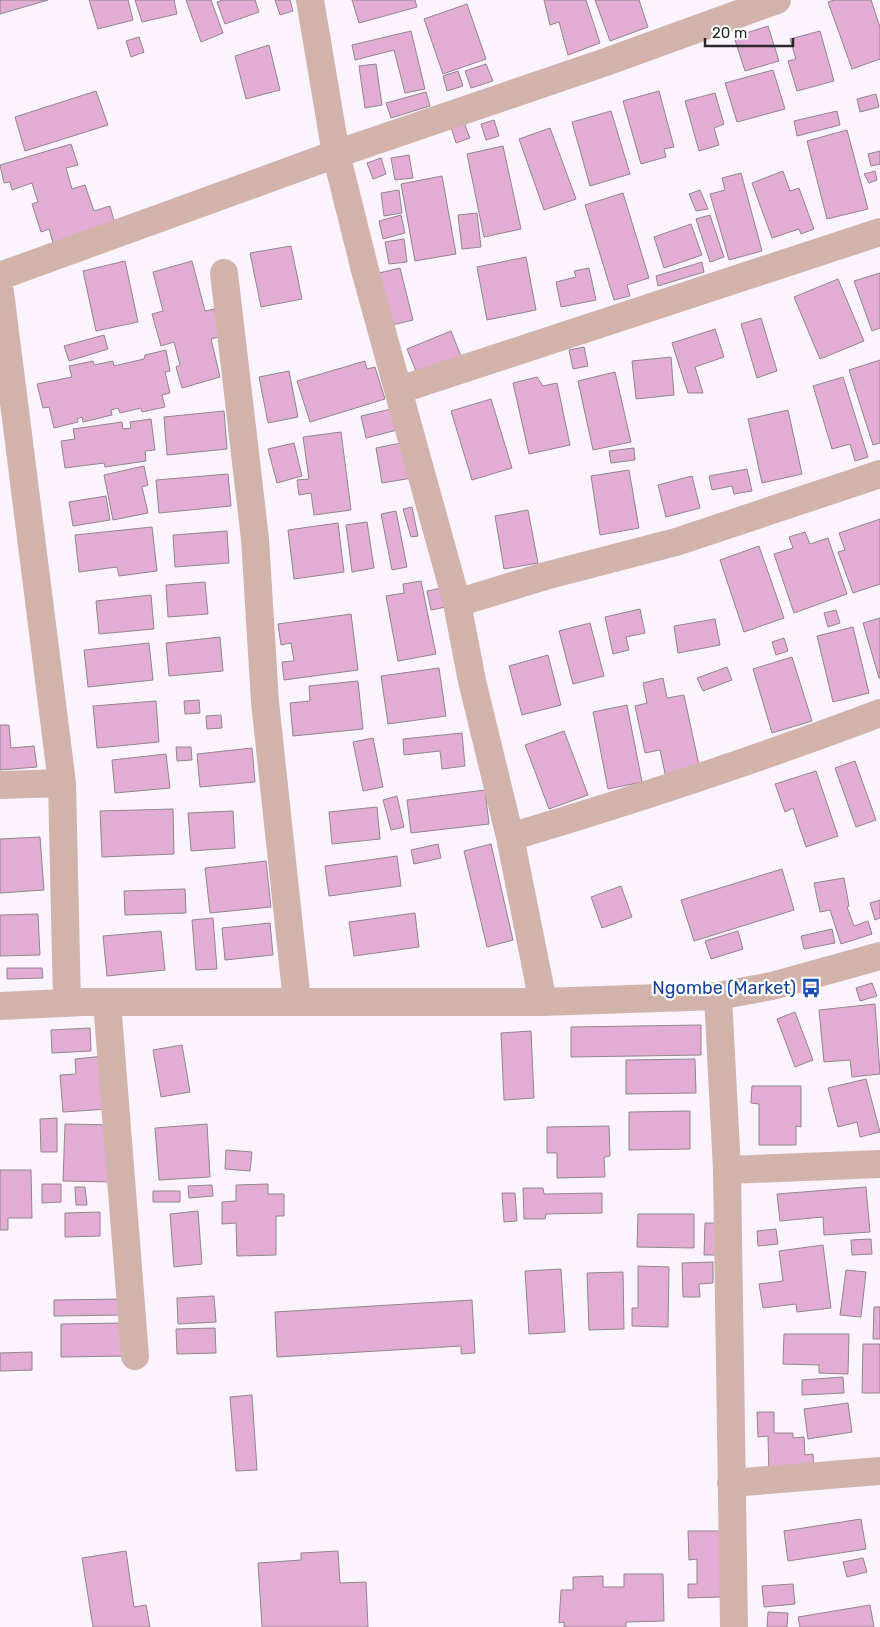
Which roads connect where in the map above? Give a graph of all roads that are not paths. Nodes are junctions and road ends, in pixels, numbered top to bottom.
1 (310, 0) edge
2 (777, 0) edge
3 (336, 154) junction
4 (880, 232) edge
5 (224, 273) dead end
6 (0, 276) edge
7 (0, 292) edge
8 (399, 390) junction
9 (880, 474) edge
10 (457, 603) junction
11 (880, 713) edge
12 (62, 783) junction
13 (0, 785) edge
14 (510, 838) junction
15 (880, 956) edge
16 (718, 996) junction
17 (296, 1001) junction
18 (107, 1002) junction
19 (543, 1002) junction
20 (67, 1003) junction
21 (0, 1006) edge
22 (880, 1164) edge
23 (728, 1170) junction
24 (135, 1356) dead end
25 (880, 1471) edge
26 (731, 1483) junction
27 (734, 1627) edge

1 - 3 street
2 - 3 street
3 - 6 street
3 - 8 street
4 - 8 street
5 - 17 street
7 - 12 street
8 - 10 street
9 - 10 street
10 - 14 street
11 - 14 street
12 - 13 street
12 - 20 street
14 - 19 street
15 - 16 street
16 - 19 street
16 - 23 street
17 - 18 street
17 - 19 street
18 - 20 street
18 - 24 street
20 - 21 street
22 - 23 street
23 - 26 street
25 - 26 street
26 - 27 street

